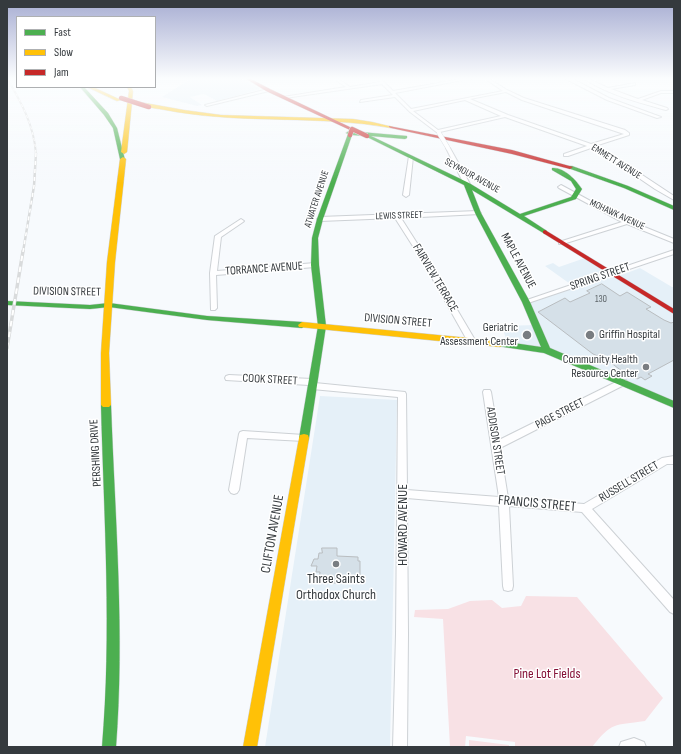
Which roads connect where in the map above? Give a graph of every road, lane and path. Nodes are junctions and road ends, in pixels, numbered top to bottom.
1 (105, 113) edge
2 (128, 113) edge
3 (167, 113) edge
4 (177, 113) edge
5 (191, 113) edge
6 (414, 113) edge
7 (499, 113) edge
8 (567, 113) edge
9 (648, 113) edge
10 (322, 114) joint
11 (506, 116) junction
12 (659, 117) dead end
13 (309, 121) junction
14 (337, 122) junction
15 (362, 122) junction
16 (287, 128) dead end
17 (350, 130) junction
18 (333, 132) dead end
19 (439, 132) junction
20 (376, 140) junction
21 (402, 142) junction
22 (480, 146) junction
23 (591, 146) junction
24 (394, 149) junction
25 (566, 155) dead end
26 (411, 157) junction
27 (522, 157) junction
28 (123, 159) junction
29 (467, 184) junction
30 (561, 187) dead end
31 (406, 195) dead end
32 (575, 195) junction
33 (674, 198) edge
34 (674, 208) edge
35 (674, 212) edge
36 (478, 213) junction
37 (397, 216) junction
38 (519, 216) junction
39 (320, 219) junction
40 (241, 221) dead end
41 (627, 222) junction
42 (674, 241) edge
43 (562, 243) junction
44 (674, 252) edge
45 (315, 265) junction
46 (213, 273) junction
47 (611, 274) junction
48 (526, 302) junction
49 (7, 303) edge
50 (109, 306) junction
51 (213, 308) dead end
52 (673, 310) edge
53 (322, 326) junction
54 (471, 340) junction
55 (546, 350) junction
56 (229, 378) dead end
57 (622, 382) junction
58 (312, 384) junction
59 (487, 392) dead end
60 (674, 404) edge
61 (304, 438) junction
62 (496, 446) junction
63 (674, 460) edge
64 (234, 490) dead end
65 (403, 494) junction
66 (504, 501) junction
67 (585, 508) junction
68 (508, 586) dead end
69 (674, 608) edge
70 (109, 747) edge
71 (250, 747) edge
72 (400, 747) edge
73 (626, 747) edge
74 (639, 747) edge

1 - 28 main road
2 - 28 main road, PERSHING DRIVE
3 - 16 main road
4 - 22 main road
5 - 13 main road
6 - 19 street
7 - 11 street, EMMETT AVENUE
8 - 23 street
9 - 12 street
10 - 13 main road
10 - 14 main road, SEYMOUR AVENUE
11 - 19 street
11 - 23 street, EMMETT AVENUE
13 - 14 main road
14 - 15 main road
14 - 17 main road, SEYMOUR AVENUE
15 - 17 main road
15 - 22 main road
17 - 20 main road, SEYMOUR AVENUE, bridge
17 - 39 main road, ATWATER AVENUE
18 - 22 main road
19 - 29 street, bridge
20 - 21 main road
20 - 24 main road, SEYMOUR AVENUE
21 - 22 main road
21 - 24 main road
22 - 27 main road
22 - 34 main road
23 - 25 street
23 - 33 street, EMMETT AVENUE
24 - 26 main road, SEYMOUR AVENUE
26 - 29 main road, SEYMOUR AVENUE
26 - 31 street
27 - 32 main road
27 - 35 main road
28 - 50 main road, PERSHING DRIVE
29 - 36 main road, MAPLE AVENUE
29 - 38 main road, SEYMOUR AVENUE
30 - 32 street, MOHAWK AVENUE
32 - 38 main road
32 - 41 street, MOHAWK AVENUE
36 - 37 street, LEWIS STREET
36 - 48 main road, MAPLE AVENUE
37 - 39 street, LEWIS STREET
37 - 54 street, FAIRVIEW TERRACE
38 - 43 main road, SEYMOUR AVENUE
39 - 45 main road, ATWATER AVENUE
40 - 46 street
41 - 42 street, MOHAWK AVENUE
41 - 43 street
43 - 47 main road, SEYMOUR AVENUE
44 - 47 street, SPRING STREET
45 - 46 street, TORRANCE AVENUE
45 - 53 main road, ATWATER AVENUE
46 - 51 street
47 - 48 street, SPRING STREET
47 - 52 main road, SEYMOUR AVENUE
48 - 55 main road, MAPLE AVENUE
49 - 50 main road, DIVISION STREET
50 - 53 main road, DIVISION STREET
50 - 70 main road, PERSHING DRIVE
53 - 54 main road, DIVISION STREET
53 - 58 main road, CLIFTON AVENUE
54 - 55 main road, DIVISION STREET
55 - 57 main road, DIVISION STREET
56 - 58 street, COOK STREET
57 - 60 main road, DIVISION STREET
57 - 62 street, PAGE STREET
58 - 61 main road, CLIFTON AVENUE
58 - 65 street, HOWARD AVENUE
59 - 62 street, ADDISON STREET
61 - 64 street
61 - 71 main road, CLIFTON AVENUE
62 - 66 street, ADDISON STREET
63 - 67 street, RUSSELL STREET
65 - 66 street, FRANCIS STREET
65 - 72 street, HOWARD AVENUE
66 - 67 street, FRANCIS STREET
66 - 68 street, ADDISON STREET
67 - 69 street, FRANCIS STREET
73 - 74 street

